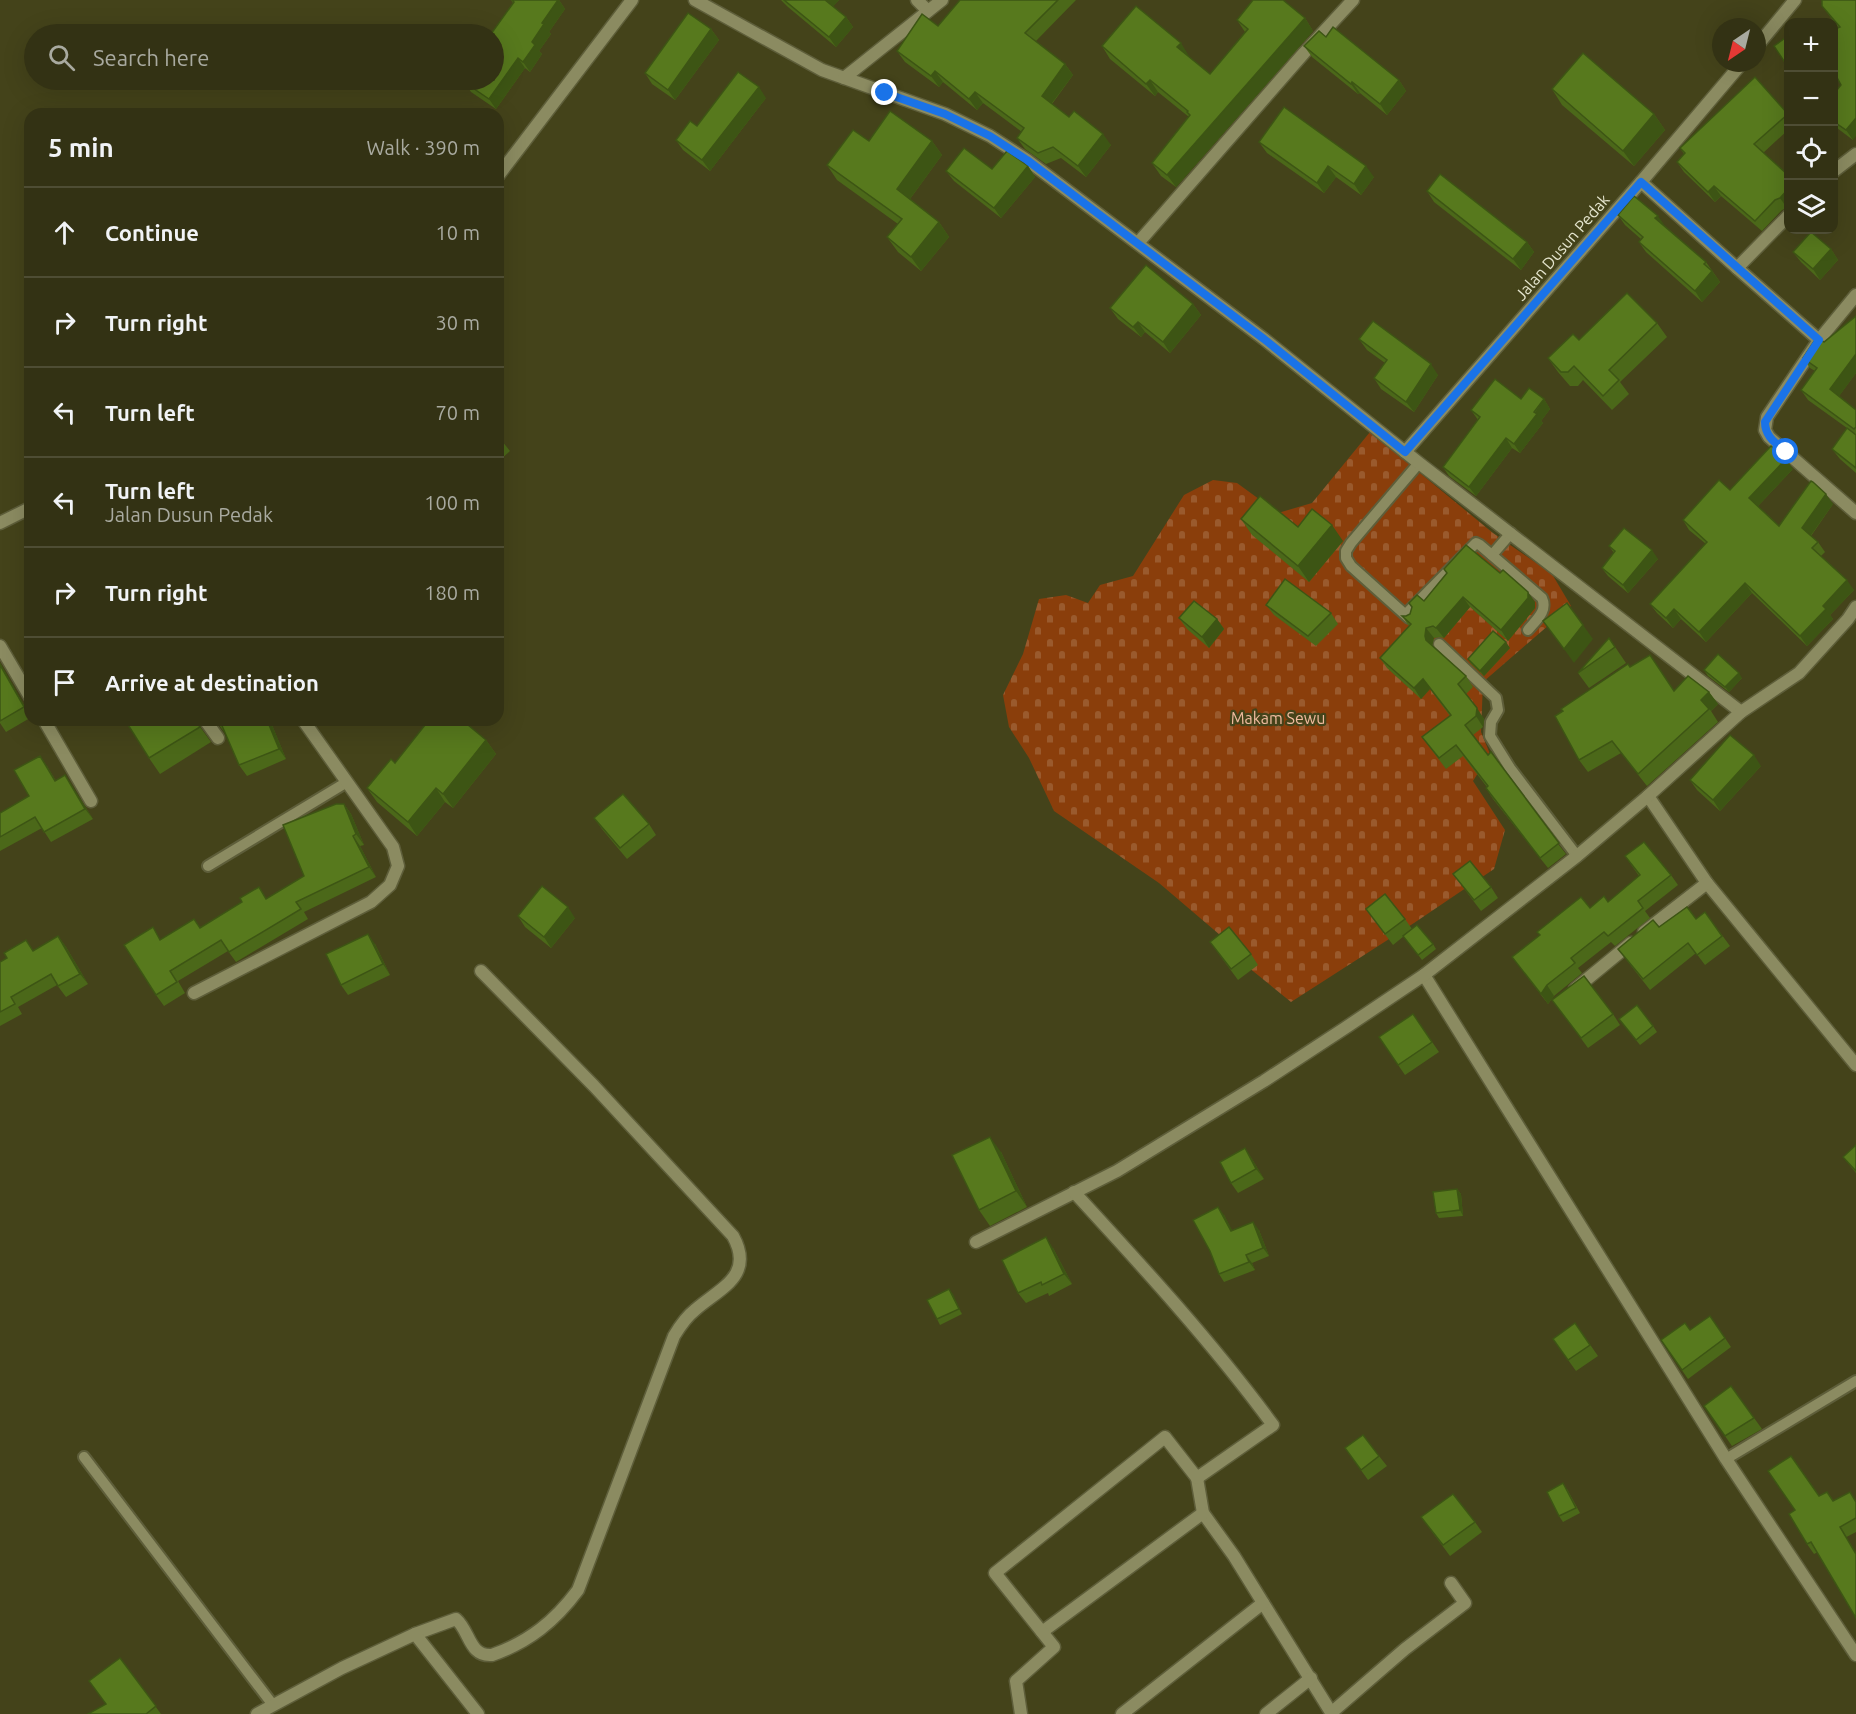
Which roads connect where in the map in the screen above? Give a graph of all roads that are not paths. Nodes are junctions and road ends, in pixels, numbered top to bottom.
1 (632, 0) edge
2 (695, 0) edge
3 (917, 0) edge
4 (942, 0) edge
5 (1353, 0) edge
6 (1795, 0) edge
7 (928, 11) junction
8 (1766, 35) edge
9 (1734, 72) edge
10 (844, 78) junction
11 (1856, 154) edge
12 (1838, 167) edge
13 (504, 168) edge
14 (1641, 182) junction
15 (1784, 220) edge
16 (1138, 243) junction
17 (1737, 268) junction
18 (1856, 295) edge
19 (1819, 340) junction
20 (1405, 452) junction
21 (1419, 463) junction
22 (24, 511) edge
23 (1856, 513) edge
24 (0, 523) edge
25 (1511, 533) junction
26 (1492, 555) junction
27 (1856, 607) edge
28 (1528, 630) dead end
29 (1439, 644) dead end
30 (0, 646) edge
31 (24, 687) edge
32 (1741, 712) junction
33 (47, 726) edge
34 (209, 726) edge
35 (307, 726) edge
36 (218, 738) dead end
37 (347, 782) junction
38 (1648, 796) junction
39 (91, 801) dead end
40 (1577, 856) junction
41 (208, 866) dead end
42 (1707, 883) junction
43 (482, 971) dead end
44 (1424, 975) junction
45 (194, 993) dead end
46 (1568, 994) edge
47 (1856, 1065) edge
48 (1074, 1192) junction
49 (976, 1242) dead end
50 (1856, 1382) edge
51 (84, 1457) dead end
52 (1726, 1459) junction
53 (1197, 1478) junction
54 (1203, 1513) junction
55 (1451, 1583) dead end
56 (1263, 1603) junction
57 (1042, 1632) junction
58 (415, 1634) junction
59 (1856, 1655) edge
60 (1311, 1678) junction
61 (273, 1705) junction
62 (1331, 1713) edge
63 (257, 1714) edge
64 (478, 1714) edge
65 (1021, 1714) edge
66 (1122, 1714) edge
67 (1266, 1714) edge

1 - 13 street
2 - 10 street
3 - 7 street
4 - 7 street
5 - 16 street
6 - 8 street
7 - 10 street
9 - 14 street, Jalan Dusun Pedak
10 - 16 street
11 - 12 street
14 - 17 street
14 - 20 street, Jalan Dusun Pedak
15 - 17 street
16 - 20 street
17 - 19 street
18 - 19 street
19 - 23 street
20 - 21 street
21 - 25 street
21 - 26 lane
22 - 24 street
25 - 26 lane
25 - 32 street
26 - 28 lane
27 - 32 street
29 - 40 lane
30 - 31 street
32 - 38 street
33 - 39 street
34 - 36 street
35 - 37 street
37 - 41 lane
37 - 45 street
38 - 40 street
38 - 42 street
40 - 44 street
42 - 46 street
42 - 47 street
43 - 58 street
44 - 48 street
44 - 52 street
48 - 49 street
48 - 53 street
50 - 52 lane
51 - 61 lane
52 - 59 street
53 - 54 street
53 - 57 street
54 - 56 street
54 - 57 street
55 - 62 street
56 - 60 street
56 - 66 street
57 - 65 street
58 - 61 street
58 - 64 street
60 - 62 street
60 - 67 street
61 - 63 street

